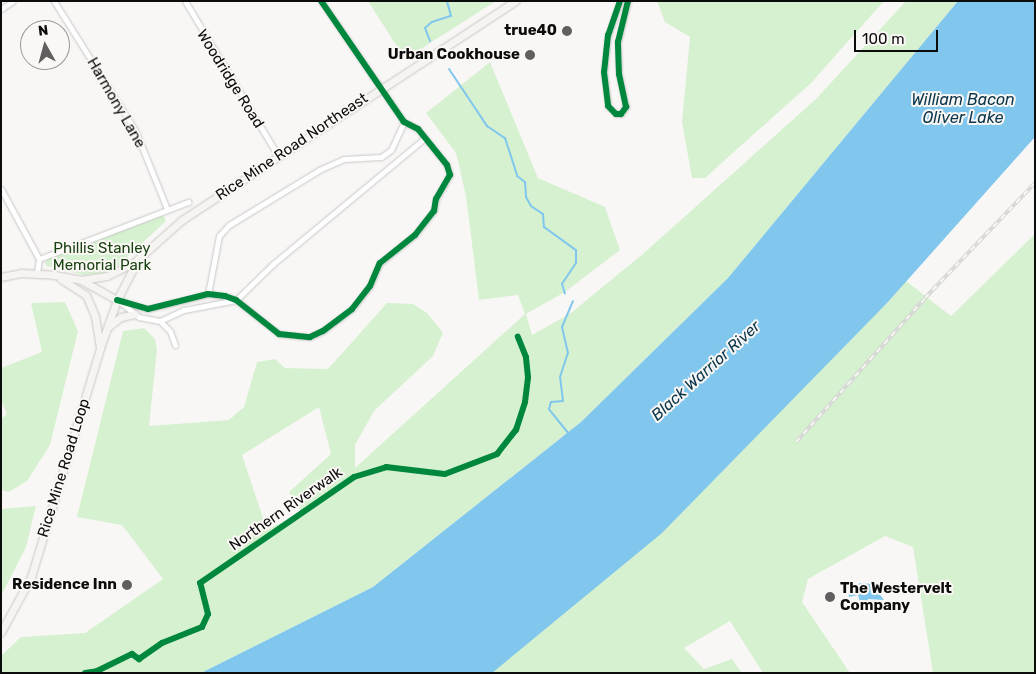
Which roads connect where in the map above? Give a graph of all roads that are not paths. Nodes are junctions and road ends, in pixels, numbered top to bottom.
1 (13, 1) edge
2 (54, 1) edge
3 (185, 1) edge
4 (321, 1) edge
5 (516, 1) edge
6 (620, 1) edge
7 (628, 1) edge
8 (1, 9) edge
9 (380, 88) junction
10 (404, 122) junction
11 (425, 138) junction
12 (278, 156) junction
13 (1, 189) edge
14 (188, 202) dead end
15 (167, 209) junction
16 (38, 259) junction
17 (138, 260) junction
18 (37, 273) junction
19 (54, 275) junction
20 (1, 277) edge
21 (81, 280) junction
22 (208, 294) junction
23 (117, 300) junction
24 (236, 300) junction
25 (135, 314) junction
26 (160, 321) junction
27 (108, 327) junction
28 (175, 345) dead end
29 (100, 348) junction
30 (1, 632) edge

1 - 8 street
2 - 15 street, Harmony Lane
3 - 12 street, Woodridge Road
4 - 9 street
5 - 9 main road, Rice Mine Road Northeast
6 - 7 street
9 - 10 street
9 - 12 main road, Rice Mine Road Northeast
10 - 11 street
10 - 22 street
11 - 24 street
11 - 24 street
12 - 17 main road, Rice Mine Road Northeast
13 - 16 street
14 - 15 street
15 - 16 street
16 - 18 street
17 - 21 main road
17 - 23 main road, Rice Mine Road Northeast
18 - 19 main road
18 - 20 main road
19 - 21 main road
19 - 29 main road
21 - 23 main road
22 - 23 street
22 - 24 street
23 - 25 street
23 - 27 main road, Rice Mine Road Loop
24 - 26 street
25 - 26 street
25 - 27 main road
26 - 28 street
27 - 29 main road, Rice Mine Road Loop
29 - 30 main road, Rice Mine Road Loop

